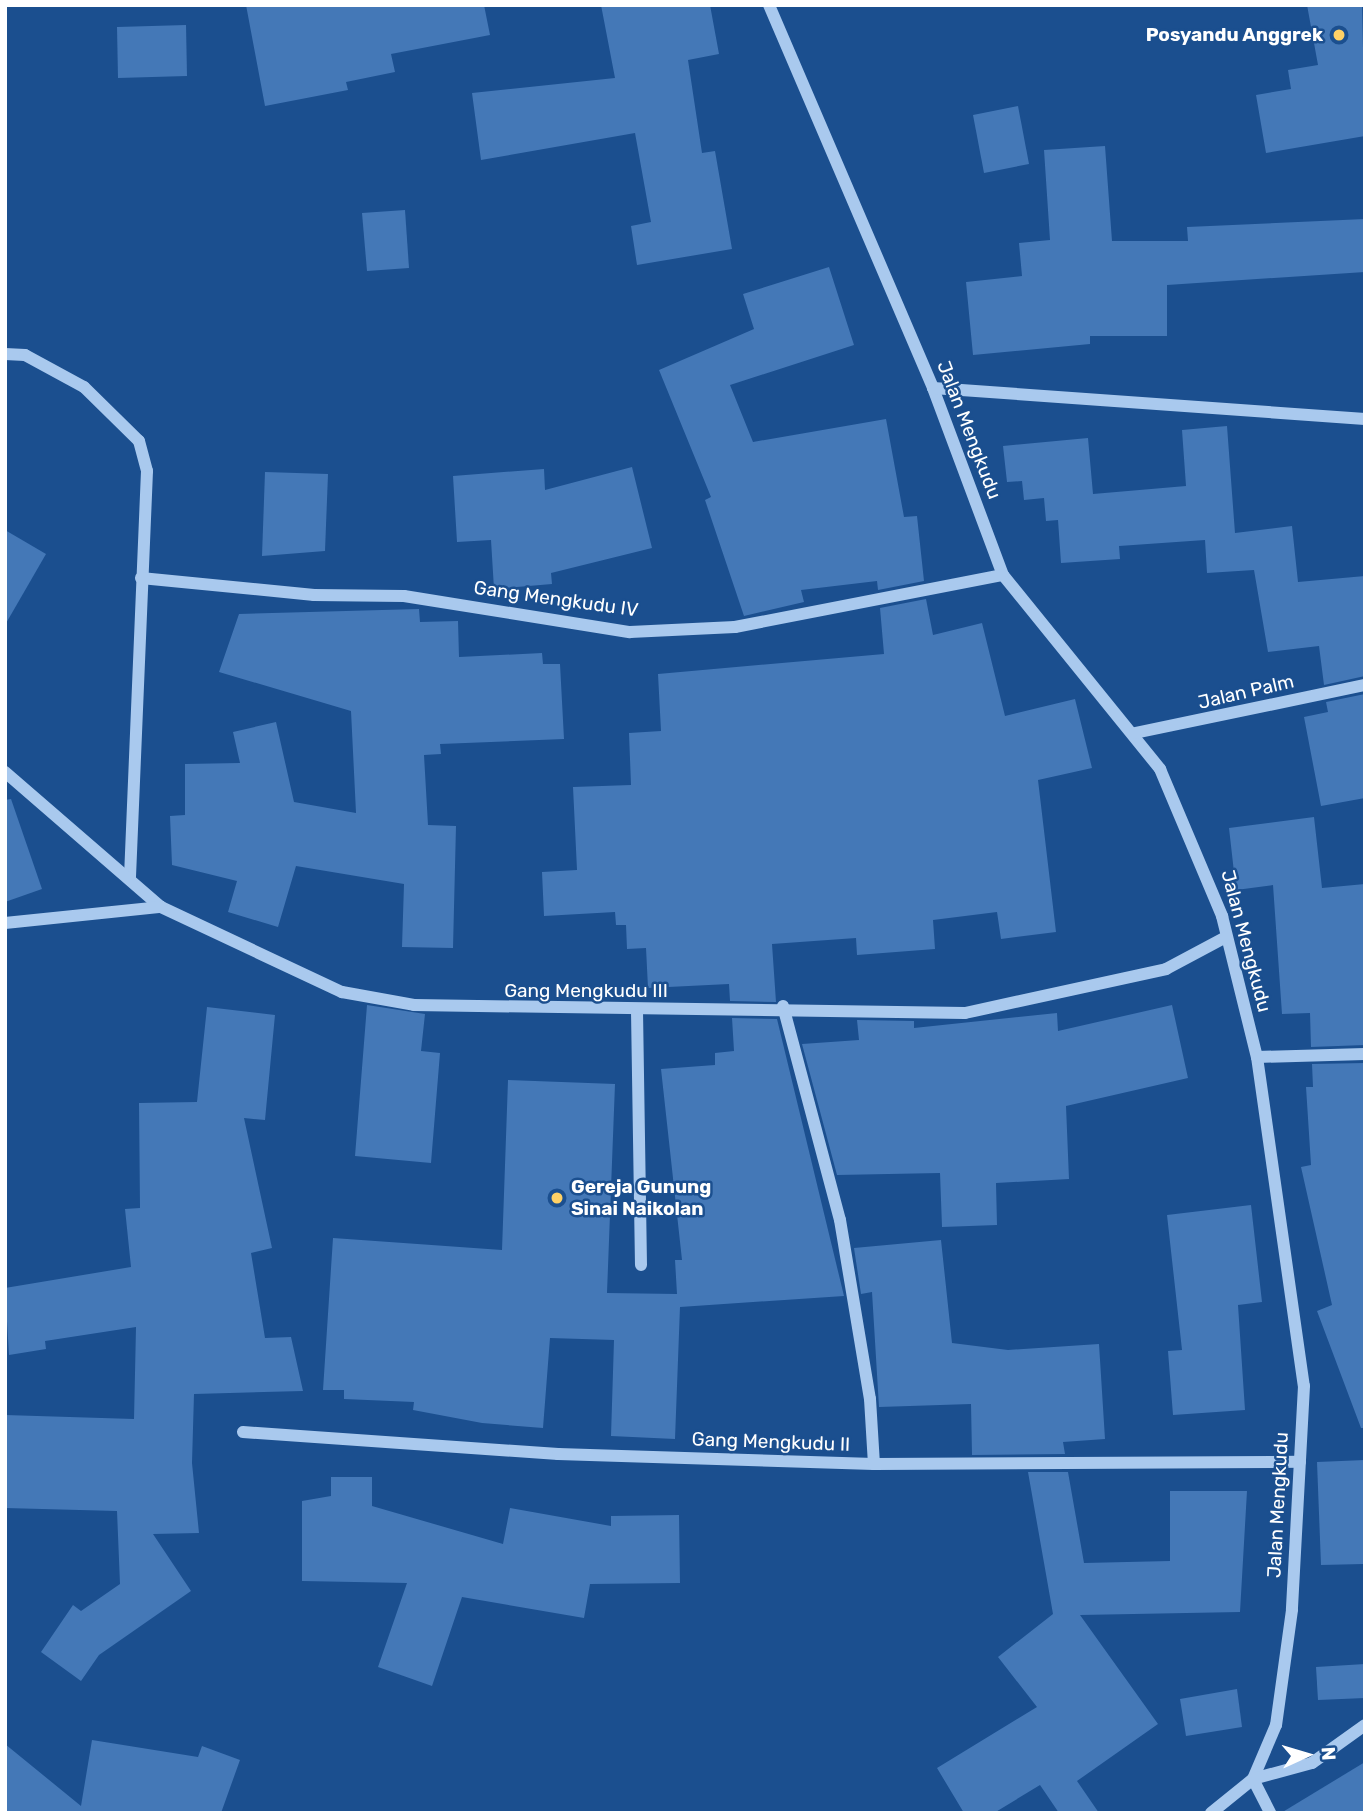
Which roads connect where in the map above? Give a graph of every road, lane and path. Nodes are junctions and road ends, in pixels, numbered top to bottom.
1 (769, 5) edge
2 (5, 354) edge
3 (933, 388) junction
4 (1365, 419) edge
5 (1003, 575) junction
6 (141, 578) junction
7 (1365, 685) edge
8 (1135, 733) junction
9 (5, 772) edge
10 (130, 880) junction
11 (161, 907) junction
12 (5, 923) edge
13 (1226, 937) junction
14 (783, 1006) junction
15 (637, 1011) junction
16 (1365, 1054) edge
17 (1257, 1057) junction
18 (641, 1265) dead end
19 (243, 1432) dead end
20 (1300, 1462) junction
21 (874, 1464) junction
22 (1365, 1726) edge
23 (1253, 1779) junction
24 (1211, 1813) edge
25 (1270, 1813) edge

1 - 3 street, Jalan Mengkudu
2 - 6 street
3 - 4 street
3 - 5 street, Jalan Mengkudu
5 - 6 street, Gang Mengkudu IV
5 - 8 street, Jalan Mengkudu
6 - 10 street
7 - 8 street, Jalan Palm
8 - 13 street, Jalan Mengkudu
9 - 10 street, Gang Mengkudu III
10 - 11 street, Gang Mengkudu III
11 - 12 street
11 - 15 street, Gang Mengkudu III
13 - 14 street, Gang Mengkudu III
13 - 17 street, Jalan Mengkudu
14 - 15 street, Gang Mengkudu III
14 - 21 street
15 - 18 street
16 - 17 street
17 - 20 street, Jalan Mengkudu
19 - 21 street, Gang Mengkudu II
20 - 21 street, Gang Mengkudu II
20 - 23 street, Jalan Mengkudu
22 - 23 street
23 - 24 street
23 - 25 street

